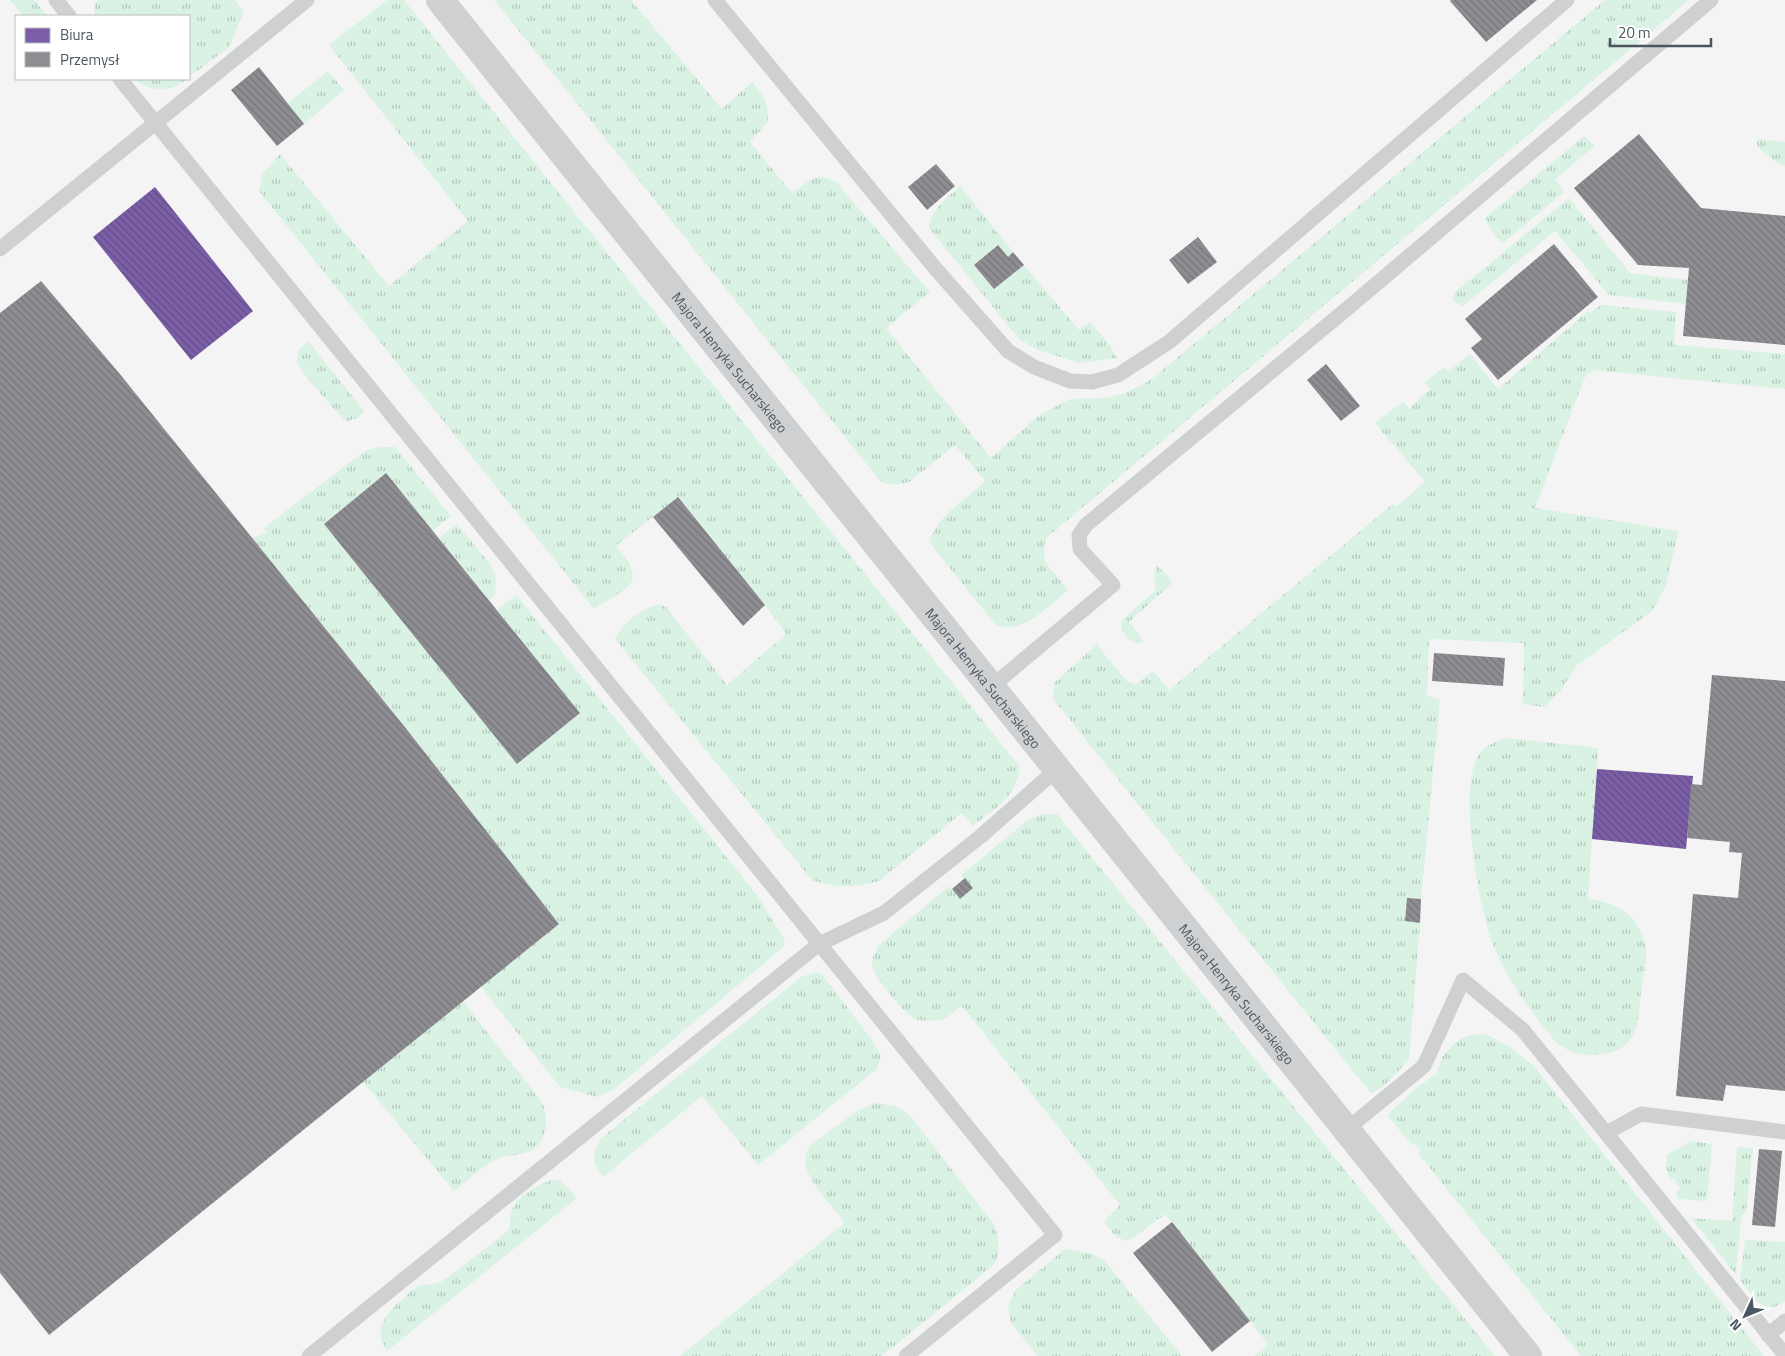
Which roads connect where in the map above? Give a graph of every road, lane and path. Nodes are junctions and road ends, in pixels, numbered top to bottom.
1 (56, 0) edge
2 (306, 0) edge
3 (440, 0) edge
4 (715, 0) edge
5 (1567, 0) edge
6 (1711, 0) edge
7 (68, 15) edge
8 (121, 80) edge
9 (156, 124) junction
10 (0, 249) edge
11 (991, 687) junction
12 (1057, 769) junction
13 (819, 944) junction
14 (1347, 1129) junction
15 (1785, 1132) edge
16 (1606, 1133) junction
17 (1785, 1321) edge
18 (1768, 1335) junction
19 (1785, 1355) edge
20 (309, 1356) edge
21 (906, 1356) edge
22 (1528, 1356) edge

1 - 7 lane
2 - 9 lane
3 - 11 street, Majora Henryka Sucharskiego
4 - 5 lane
6 - 11 lane
8 - 9 lane
9 - 10 lane
9 - 13 lane
11 - 12 street, Majora Henryka Sucharskiego
12 - 13 lane
12 - 14 street, Majora Henryka Sucharskiego
13 - 20 lane
13 - 21 lane
14 - 16 lane
14 - 22 street, Majora Henryka Sucharskiego
15 - 16 lane
16 - 18 lane
17 - 18 lane
18 - 19 lane

